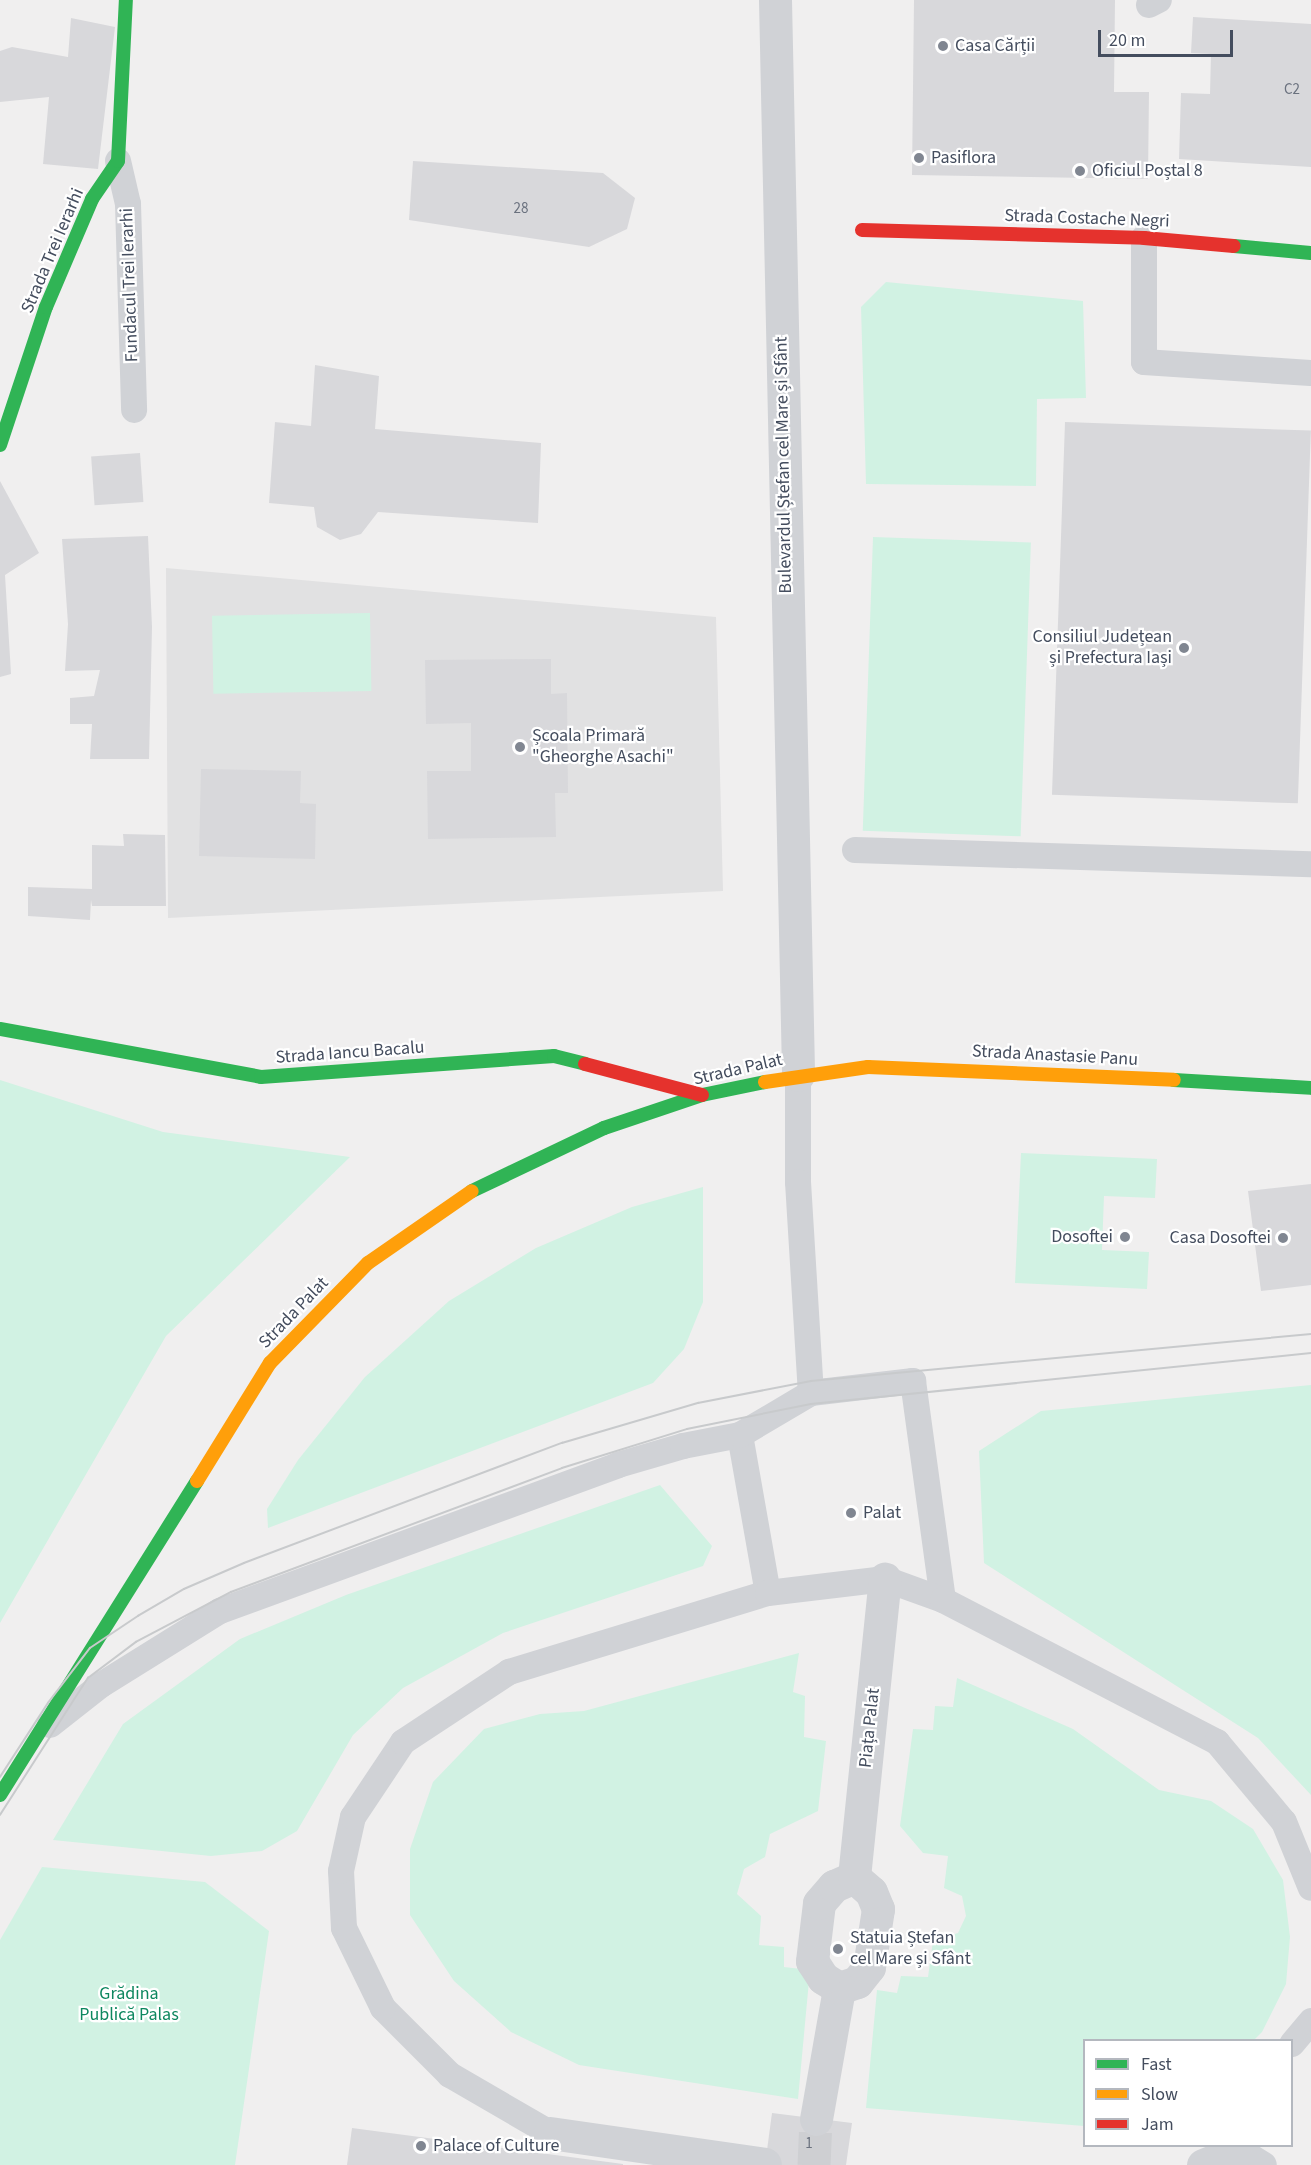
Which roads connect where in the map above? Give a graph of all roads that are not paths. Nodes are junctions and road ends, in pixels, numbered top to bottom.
1 (126, 0) edge
2 (776, 0) edge
3 (118, 161) junction
4 (862, 230) dead end
5 (1144, 238) junction
6 (1311, 253) edge
7 (1311, 373) edge
8 (134, 410) dead end
9 (0, 444) edge
10 (855, 849) dead end
11 (1311, 864) edge
12 (0, 1029) edge
13 (798, 1075) junction
14 (1311, 1088) edge
15 (702, 1095) junction
16 (811, 1393) junction
17 (740, 1435) junction
18 (885, 1579) junction
19 (768, 1593) junction
20 (943, 1600) junction
21 (33, 1738) junction
22 (0, 1795) edge
23 (854, 1877) junction
24 (1311, 1888) edge
25 (839, 1988) junction
26 (1311, 2021) edge
27 (1293, 2043) edge
28 (816, 2119) tunnel mouth
29 (550, 2133) joint
30 (1249, 2154) edge
31 (765, 2164) edge
32 (1203, 2165) edge

1 - 3 street
2 - 13 street, Bulevardul Ștefan cel Mare și Sfânt
3 - 8 lane, Fundacul Trei Ierarhi
3 - 9 street, Strada Trei Ierarhi
4 - 5 street, Strada Costache Negri
5 - 6 street, Strada Costache Negri
5 - 7 lane
10 - 11 lane
12 - 15 street, Strada Iancu Bacalu
13 - 14 street, Strada Anastasie Panu
13 - 15 street, Strada Palat
13 - 16 lane
15 - 21 street, Strada Palat
16 - 17 lane
16 - 20 lane
17 - 19 lane
17 - 21 lane
18 - 19 lane
18 - 20 lane
18 - 23 street, Piața Palat
19 - 29 lane
20 - 24 lane
21 - 22 street, Strada Palat
23 - 25 street
23 - 25 street
25 - 28 street
26 - 27 lane
29 - 31 street
30 - 32 street

